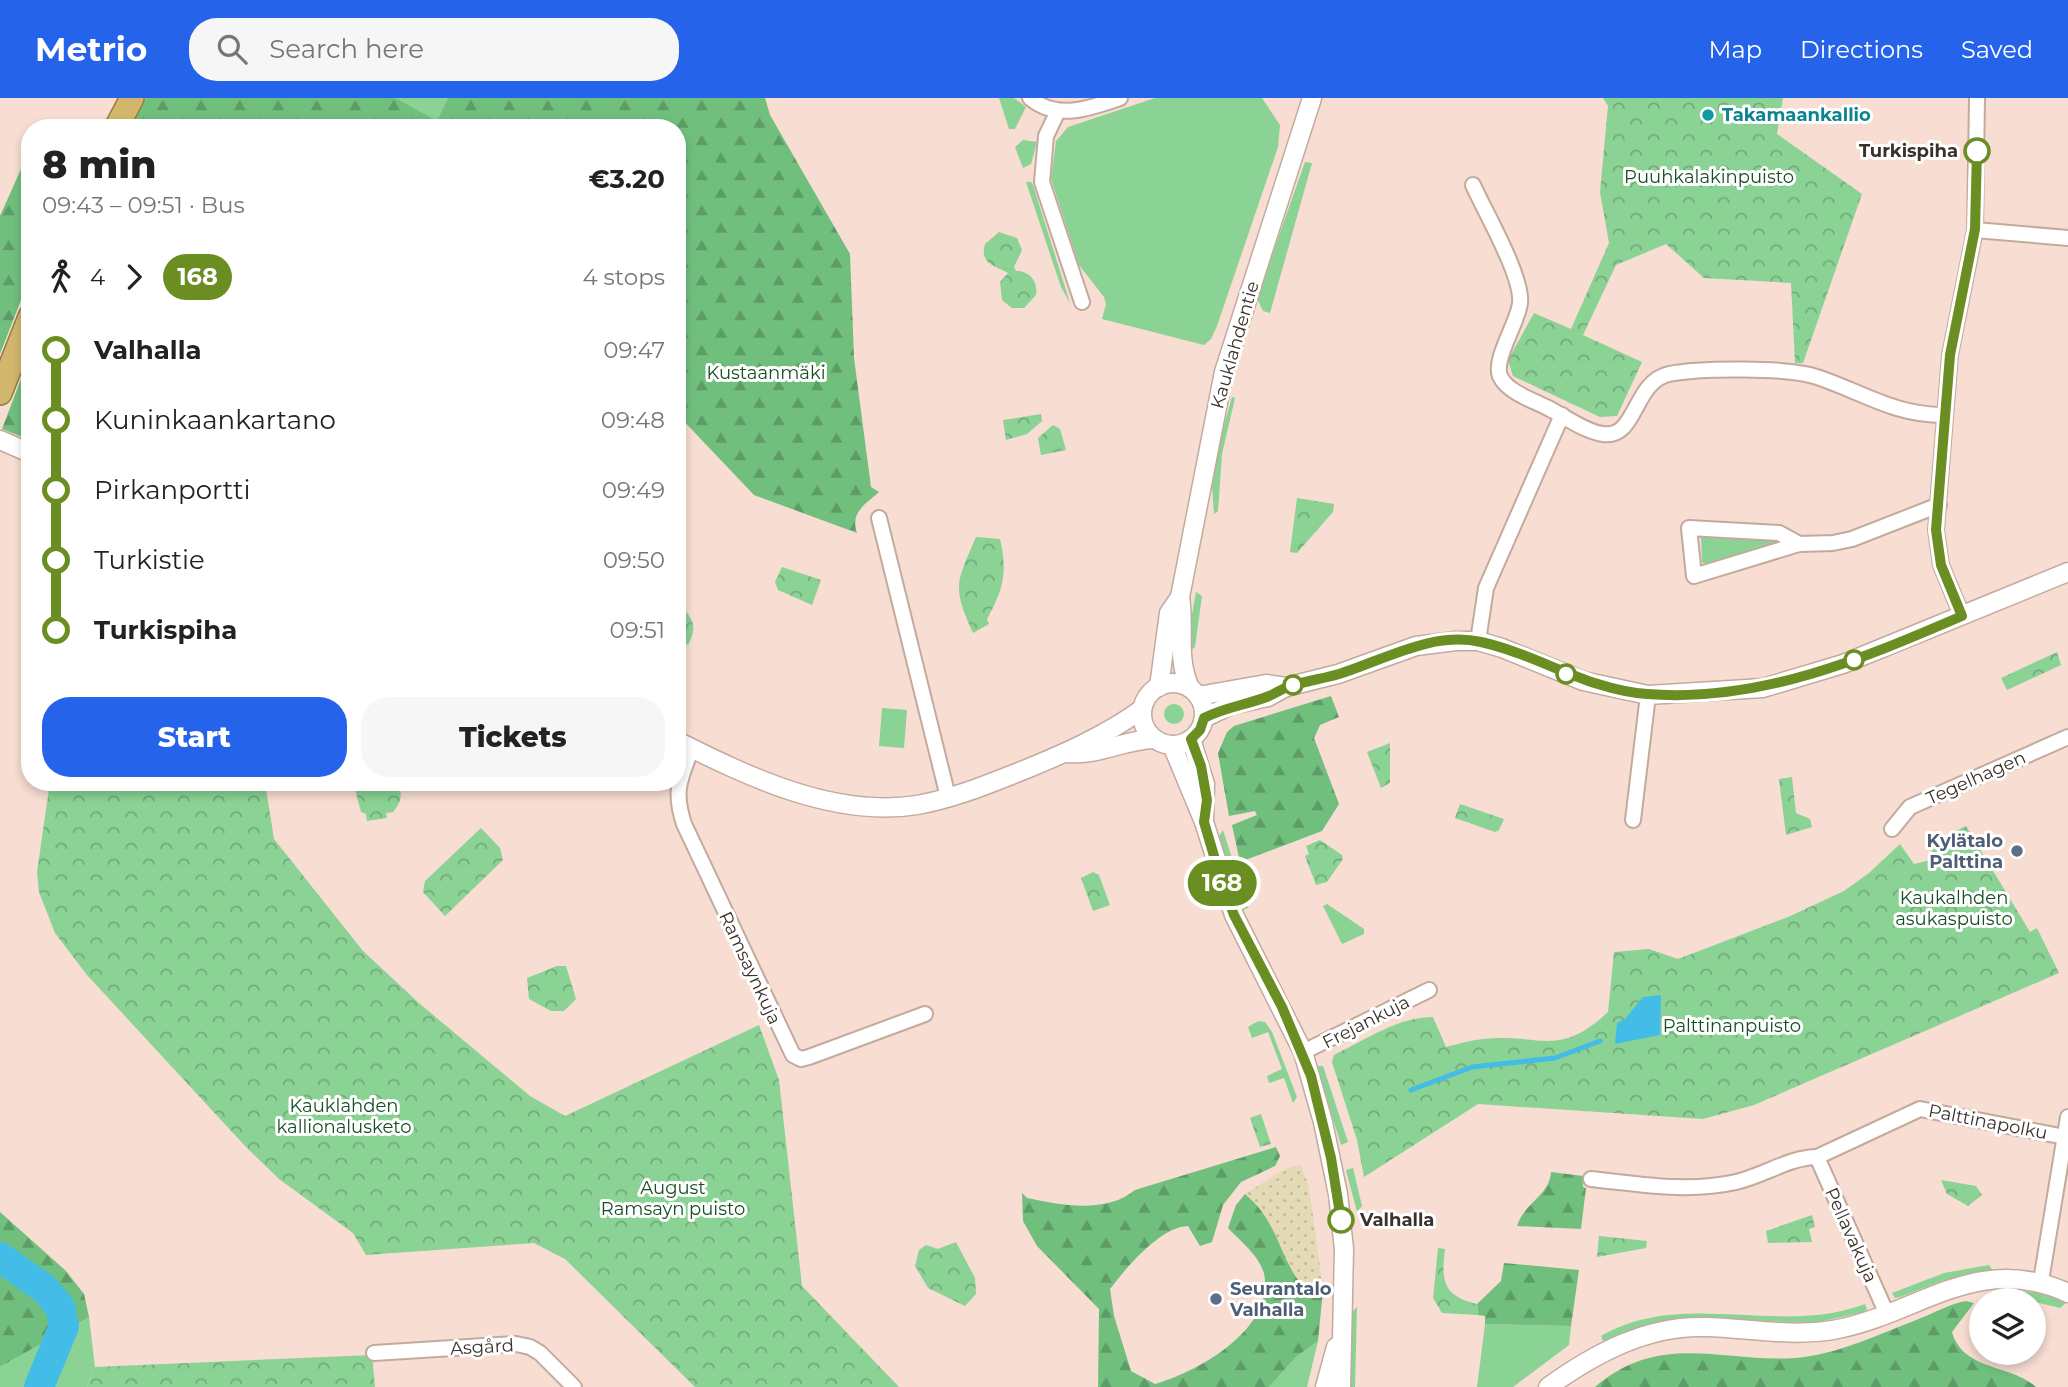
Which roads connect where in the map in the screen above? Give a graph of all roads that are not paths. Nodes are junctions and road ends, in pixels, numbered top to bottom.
1 (132, 98) edge
2 (1030, 98) edge
3 (1120, 98) edge
4 (1312, 98) edge
5 (1977, 98) edge
6 (1058, 111) junction
7 (121, 119) edge
8 (1473, 185) dead end
9 (1975, 229) junction
10 (2068, 239) edge
11 (1082, 302) dead end
12 (21, 339) edge
13 (1, 389) edge
14 (1562, 415) junction
15 (1943, 415) junction
16 (0, 440) edge
17 (21, 449) edge
18 (1939, 505) junction
19 (879, 518) dead end
20 (1799, 544) junction
21 (2068, 572) edge
22 (1180, 597) junction
23 (1962, 616) junction
24 (1478, 641) junction
25 (1159, 687) junction
26 (1286, 687) junction
27 (1194, 692) junction
28 (1648, 695) junction
29 (1142, 709) junction
30 (1204, 718) junction
31 (2068, 737) edge
32 (1154, 738) junction
33 (1191, 739) junction
34 (686, 745) edge
35 (1172, 745) junction
36 (1066, 753) junction
37 (677, 791) edge
38 (948, 797) junction
39 (1633, 820) dead end
40 (1204, 822) junction
41 (1892, 829) dead end
42 (1429, 990) dead end
43 (925, 1014) dead end
44 (1303, 1052) junction
45 (2068, 1117) edge
46 (2065, 1137) junction
47 (1817, 1157) junction
48 (1591, 1179) dead end
49 (2041, 1281) junction
50 (2068, 1293) edge
51 (1886, 1312) junction
52 (1340, 1338) junction
53 (374, 1353) dead end
54 (574, 1387) edge
55 (1325, 1387) edge
56 (1341, 1387) edge
57 (1548, 1387) edge

1 - 7 highway
2 - 6 street
3 - 6 street
4 - 22 street, Kauklahdentie
5 - 9 street
6 - 11 street
8 - 14 street
9 - 10 street
9 - 15 street
12 - 13 highway
14 - 15 street
14 - 24 street
15 - 18 street
16 - 17 street
18 - 20 street
18 - 23 street
19 - 38 street
20 - 20 street
21 - 23 street
22 - 25 street, Kauklahdentie
22 - 27 street, Kauklahdentie
23 - 28 street
24 - 26 street
24 - 28 street
25 - 27 street
25 - 29 street
26 - 27 street
26 - 30 street
27 - 30 street
28 - 39 street
29 - 32 street
29 - 36 street
30 - 33 street
31 - 41 street, Tegelhagen
32 - 35 street
32 - 36 street
33 - 35 street
33 - 40 street
34 - 38 street
35 - 40 street
36 - 38 street
37 - 43 street, Ramsaynkuja
40 - 44 street
42 - 44 street, Frejankuja
44 - 52 street
45 - 46 street
46 - 47 street, Palttinapolku
46 - 49 street
47 - 48 street, Palttinapolku
47 - 51 street, Pellavakuja
49 - 50 street
49 - 51 street
51 - 57 street
52 - 55 street
52 - 56 street
53 - 54 street, Asgård

